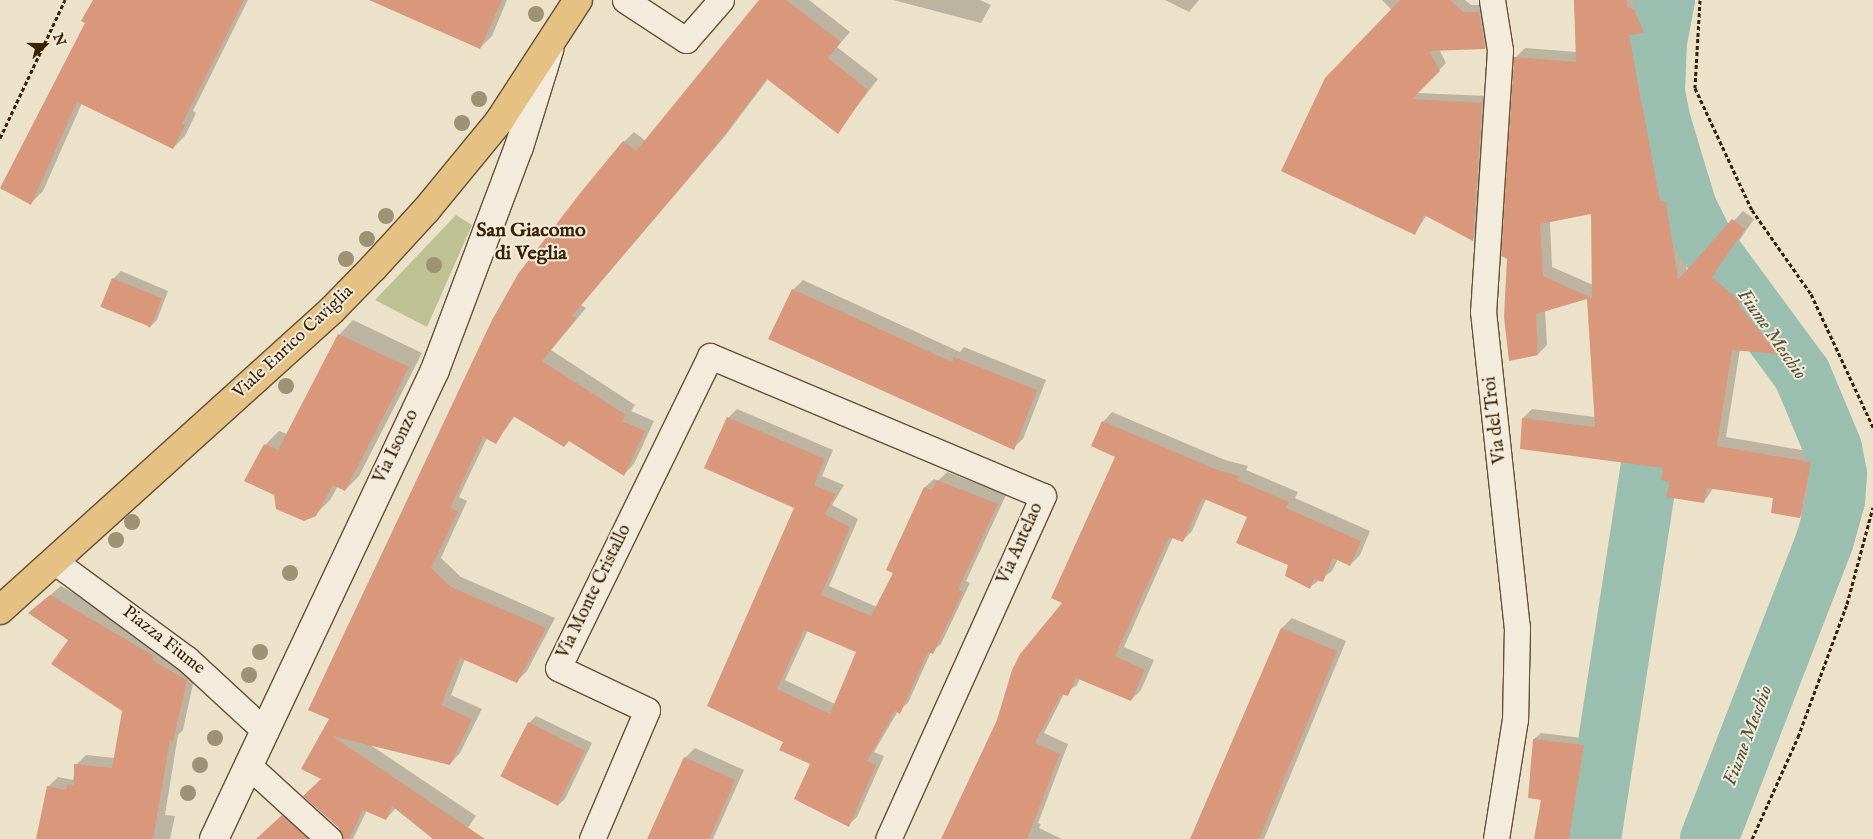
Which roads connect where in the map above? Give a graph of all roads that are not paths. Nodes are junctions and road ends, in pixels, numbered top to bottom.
1 (578, 0) edge
2 (625, 0) edge
3 (721, 0) edge
4 (1492, 1) edge
5 (552, 43) junction
6 (710, 356) joint
7 (54, 561) junction
8 (0, 610) edge
9 (265, 731) junction
10 (248, 765) junction
11 (214, 839) edge
12 (329, 839) edge
13 (592, 839) edge
14 (888, 839) edge
15 (1496, 839) edge

1 - 5 main road, Viale Enrico Caviglia
2 - 3 street
4 - 15 street, Via del Troi
5 - 7 main road, Viale Enrico Caviglia
5 - 9 main road, Via Isonzo
6 - 13 street, Via Monte Cristallo
6 - 14 street, Via Antelao
7 - 8 main road, Viale Enrico Caviglia
7 - 9 street, Piazza Fiume
9 - 10 main road, Via Isonzo
10 - 11 main road, Via Isonzo
10 - 12 street

